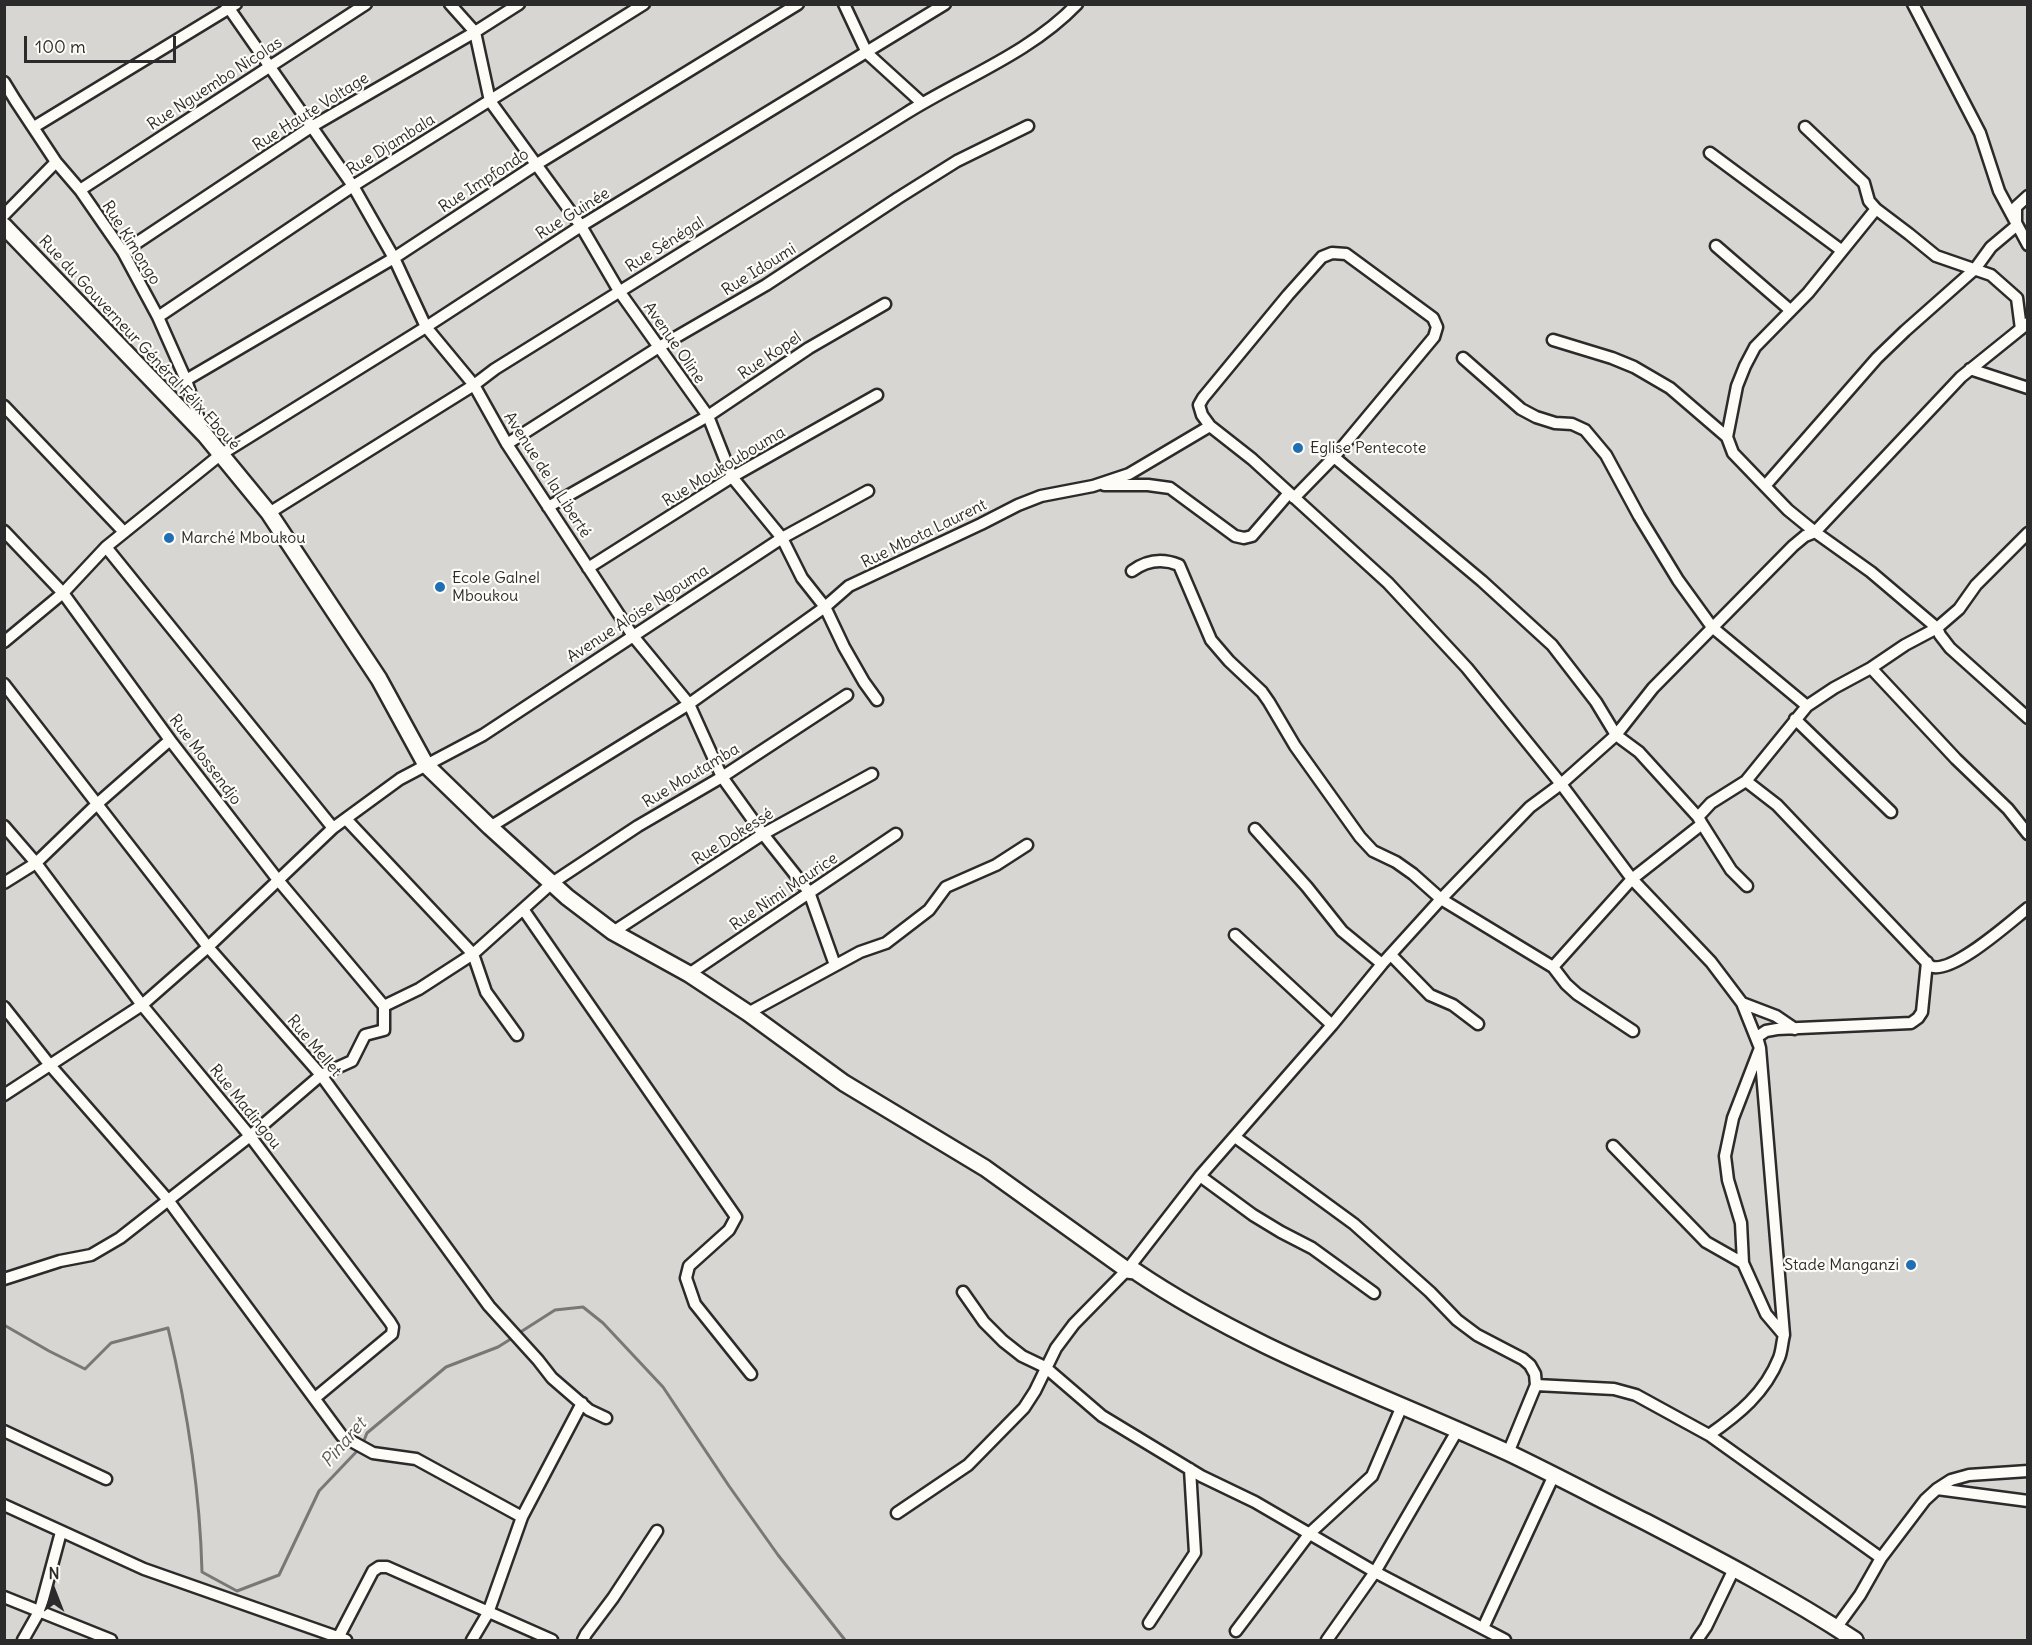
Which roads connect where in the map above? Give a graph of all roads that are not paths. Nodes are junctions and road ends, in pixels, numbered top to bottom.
1 (366, 4) edge
2 (450, 4) edge
3 (519, 4) edge
4 (644, 4) edge
5 (798, 4) edge
6 (844, 4) edge
7 (945, 4) edge
8 (1077, 4) edge
9 (1913, 4) edge
10 (230, 6) edge
11 (475, 33) junction
12 (867, 53) junction
13 (269, 66) junction
14 (4, 82) edge
15 (490, 101) junction
16 (922, 103) junction
17 (1028, 126) dead end
18 (34, 127) junction
19 (311, 127) junction
20 (1805, 127) dead end
21 (1710, 153) dead end
22 (56, 162) junction
23 (537, 164) junction
24 (353, 186) junction
25 (80, 190) junction
26 (2028, 196) edge
27 (1876, 209) junction
28 (4, 215) edge
29 (4, 226) edge
30 (581, 226) junction
31 (2016, 226) junction
32 (2028, 245) edge
33 (1716, 246) dead end
34 (1841, 250) junction
35 (123, 252) junction
36 (394, 258) junction
37 (1975, 269) junction
38 (619, 291) junction
39 (885, 304) dead end
40 (1790, 310) junction
41 (158, 317) junction
42 (2024, 326) edge
43 (426, 327) junction
44 (1552, 340) dead end
45 (659, 347) junction
46 (1463, 358) dead end
47 (1970, 369) junction
48 (186, 380) junction
49 (474, 385) junction
50 (2028, 388) edge
51 (877, 395) dead end
52 (4, 406) edge
53 (708, 416) junction
54 (1210, 426) junction
55 (205, 435) junction
56 (1726, 437) junction
57 (507, 444) junction
58 (220, 455) junction
59 (1334, 457) junction
60 (732, 477) junction
61 (1093, 486) junction
62 (1765, 486) junction
63 (868, 491) dead end
64 (1292, 495) junction
65 (548, 507) junction
66 (269, 513) junction
67 (4, 531) edge
68 (1815, 531) junction
69 (124, 532) junction
70 (2028, 533) edge
71 (782, 538) junction
72 (106, 547) junction
73 (588, 568) junction
74 (1132, 571) dead end
75 (63, 593) junction
76 (825, 608) junction
77 (1712, 627) junction
78 (1937, 628) junction
79 (633, 636) junction
80 (4, 642) edge
81 (1871, 668) junction
82 (4, 684) edge
83 (847, 695) dead end
84 (877, 700) dead end
85 (689, 704) junction
86 (1807, 705) junction
87 (1795, 718) junction
88 (2028, 718) edge
89 (1616, 735) junction
90 (170, 740) junction
91 (426, 765) junction
92 (872, 774) dead end
93 (722, 777) junction
94 (1746, 781) junction
95 (1561, 784) junction
96 (97, 804) junction
97 (1891, 812) dead end
98 (346, 819) junction
99 (1700, 820) junction
100 (4, 826) edge
101 (490, 827) junction
102 (333, 828) junction
103 (1255, 829) dead end
104 (763, 834) junction
105 (896, 834) dead end
106 (2028, 834) edge
107 (1027, 845) dead end
108 (36, 863) junction
109 (1632, 879) junction
110 (278, 880) junction
111 (4, 883) edge
112 (552, 883) junction
113 (1747, 886) dead end
114 (809, 892) junction
115 (1441, 899) junction
116 (2028, 908) edge
117 (523, 909) junction
118 (613, 932) junction
119 (1235, 935) dead end
120 (208, 947) junction
121 (473, 954) junction
122 (1391, 956) junction
123 (1927, 962) junction
124 (1382, 964) junction
125 (835, 965) junction
126 (1553, 967) junction
127 (689, 974) junction
128 (1742, 1003) junction
129 (142, 1005) junction
130 (384, 1006) junction
131 (4, 1007) edge
132 (748, 1013) junction
133 (1479, 1024) dead end
134 (1332, 1025) junction
135 (1796, 1029) junction
136 (1633, 1031) dead end
137 (517, 1035) dead end
138 (1760, 1048) junction
139 (49, 1064) junction
140 (321, 1075) junction
141 (4, 1095) edge
142 (250, 1136) junction
143 (1235, 1137) junction
144 (1613, 1146) dead end
145 (1200, 1176) junction
146 (168, 1200) junction
147 (1743, 1263) junction
148 (1127, 1270) junction
149 (4, 1279) edge
150 (963, 1292) dead end
151 (1374, 1293) dead end
152 (1784, 1335) junction
153 (1045, 1367) junction
154 (751, 1374) dead end
155 (1536, 1385) junction
156 (315, 1398) junction
157 (582, 1403) junction
158 (1402, 1406) junction
159 (606, 1418) dead end
160 (4, 1431) edge
161 (1457, 1431) junction
162 (1709, 1435) junction
163 (1508, 1453) junction
164 (1190, 1469) junction
165 (2028, 1471) edge
166 (1554, 1475) junction
167 (106, 1479) dead end
168 (1937, 1489) junction
169 (2028, 1501) edge
170 (4, 1505) edge
171 (897, 1513) dead end
172 (522, 1517) junction
173 (657, 1531) dead end
174 (61, 1532) junction
175 (1310, 1533) junction
176 (1881, 1558) junction
177 (1734, 1569) junction
178 (1375, 1572) junction
179 (4, 1597) edge
180 (40, 1610) junction
181 (488, 1612) junction
182 (1149, 1623) dead end
183 (1483, 1628) junction
184 (1836, 1628) junction
185 (1236, 1631) dead end
186 (340, 1639) edge
187 (1504, 1640) edge
188 (23, 1641) edge
189 (111, 1641) edge
190 (472, 1641) edge
191 (552, 1641) edge
192 (583, 1641) edge
193 (1327, 1641) edge
194 (1697, 1641) edge
195 (1855, 1641) edge

1 - 13 street, Rue Nguembo Nicolas
2 - 11 street, Avenue Oline
3 - 11 street, Rue Haute Voltage
4 - 15 street, Rue Djambala
5 - 23 street, Rue Impfondo
6 - 12 street
7 - 12 street, Rue Guinée
8 - 16 street, Rue Sénégal
9 - 31 street
10 - 13 street, Avenue de la Liberté
10 - 18 street
11 - 15 street, Avenue Oline
11 - 19 street, Rue Haute Voltage
12 - 16 street
12 - 30 street, Rue Guinée
13 - 19 street, Avenue de la Liberté
13 - 25 street, Rue Nguembo Nicolas
14 - 18 street, Rue Kimongo
15 - 23 street, Avenue Oline
15 - 24 street, Rue Djambala
16 - 38 street, Rue Sénégal
17 - 45 street, Rue Idoumi
18 - 22 street, Rue Kimongo
19 - 24 street, Avenue de la Liberté
19 - 35 street, Rue Haute Voltage
20 - 27 street
21 - 34 street
22 - 25 street, Rue Kimongo
22 - 28 street
23 - 30 street, Avenue Oline
23 - 36 street, Rue Impfondo
24 - 36 street, Avenue de la Liberté
24 - 41 street, Rue Djambala
25 - 35 street, Rue Kimongo
26 - 31 street
27 - 34 street
27 - 37 street
29 - 55 main road, Rue du Gouverneur Général Félix Eboué
30 - 38 street, Avenue Oline
30 - 43 street, Rue Guinée
31 - 32 street
31 - 37 street
33 - 40 street
34 - 40 street
35 - 41 street, Rue Kimongo
36 - 43 street, Avenue de la Liberté
36 - 48 street, Rue Impfondo
37 - 42 street
37 - 62 street
38 - 45 street, Avenue Oline
38 - 49 street, Rue Sénégal
39 - 53 street, Rue Kopel
40 - 56 street
41 - 48 street, Rue Kimongo
42 - 47 street
43 - 49 street, Avenue de la Liberté
43 - 58 street, Rue Guinée
44 - 56 street
45 - 53 street, Avenue Oline
45 - 57 street, Rue Idoumi
46 - 77 street
47 - 50 street
47 - 68 street
48 - 55 street, Rue Kimongo
49 - 57 street, Avenue de la Liberté
49 - 66 street, Rue Sénégal
51 - 60 street, Rue Moukoubouma
52 - 69 street
53 - 60 street, Avenue Oline
53 - 65 street, Rue Kopel
54 - 59 street
54 - 61 street, Rue Mbota Laurent
54 - 64 street
55 - 58 main road, Rue du Gouverneur Général Félix Eboué
56 - 62 street
57 - 65 street, Avenue de la Liberté
58 - 66 main road, Rue du Gouverneur Général Félix Eboué
58 - 69 street, Rue Guinée
59 - 64 street
59 - 89 street
60 - 71 street, Avenue Oline
60 - 73 street, Rue Moukoubouma
61 - 64 street
61 - 76 street, Rue Mbota Laurent
62 - 68 street
63 - 71 street, Avenue Aloise Ngouma
64 - 95 street
65 - 73 street, Avenue de la Liberté
66 - 91 main road, Rue du Gouverneur Général Félix Eboué
67 - 75 street, Rue Mossendjo
68 - 77 street
68 - 78 street
69 - 72 street, Rue Guinée
70 - 78 street
71 - 76 street, Avenue Oline
71 - 79 street, Avenue Aloise Ngouma
72 - 75 street, Rue Guinée
72 - 102 street
73 - 79 street, Avenue de la Liberté
74 - 115 street
75 - 80 street, Rue Guinée
75 - 90 street, Rue Mossendjo
76 - 84 street, Avenue Oline
76 - 85 street, Rue Mbota Laurent
77 - 86 street
77 - 89 street
78 - 81 street
78 - 88 street
79 - 85 street, Avenue de la Liberté
79 - 91 street, Avenue Aloise Ngouma
81 - 86 street
81 - 106 street
82 - 96 street, Rue Mellet
83 - 93 street, Rue Moutamba
85 - 93 street, Avenue de la Liberté
85 - 101 street, Rue Mbota Laurent
86 - 87 street
87 - 94 street
87 - 97 street
89 - 95 street
89 - 99 street
90 - 96 street
90 - 110 street, Rue Mossendjo
91 - 98 street, Avenue Aloise Ngouma
91 - 101 main road, Rue du Gouverneur Général Félix Eboué
92 - 104 street, Rue Dokessé
93 - 104 street, Avenue de la Liberté
93 - 112 street, Rue Moutamba
94 - 99 street
94 - 123 street
95 - 109 street
95 - 115 street
96 - 108 street
96 - 120 street, Rue Mellet
98 - 102 street, Avenue Aloise Ngouma
98 - 121 street
99 - 109 street
99 - 113 street
100 - 108 street, Rue Madingou
101 - 112 main road, Rue du Gouverneur Général Félix Eboué
102 - 110 street, Avenue Aloise Ngouma
103 - 124 street
104 - 114 street, Avenue de la Liberté
104 - 118 street, Rue Dokessé
105 - 114 street, Rue Nimi Maurice
107 - 125 street
108 - 111 street
108 - 129 street, Rue Madingou
109 - 126 street
109 - 128 street
110 - 120 street, Avenue Aloise Ngouma
110 - 130 street, Rue Mossendjo
112 - 117 street, Rue Moutamba
112 - 118 main road, Rue du Gouverneur Général Félix Eboué
114 - 125 street, Avenue de la Liberté
114 - 127 street, Rue Nimi Maurice
115 - 122 street
115 - 126 street
116 - 123 street
117 - 121 street, Rue Moutamba
117 - 154 street
118 - 127 main road, Rue du Gouverneur Général Félix Eboué
119 - 134 street
120 - 129 street, Avenue Aloise Ngouma
120 - 140 street, Rue Mellet
121 - 130 street, Rue Moutamba
121 - 137 street
122 - 124 street
122 - 133 street
123 - 135 street
124 - 134 street
125 - 132 street
126 - 136 street
127 - 132 main road, Rue du Gouverneur Général Félix Eboué
128 - 135 street
128 - 138 street
129 - 139 street, Avenue Aloise Ngouma
129 - 142 street, Rue Madingou
130 - 140 street
131 - 139 street
132 - 148 main road, Rue du Gouverneur Général Félix Eboué
134 - 143 street
135 - 138 street
138 - 147 street
138 - 152 street
139 - 141 street, Avenue Aloise Ngouma
139 - 146 street
140 - 142 street
140 - 157 street, Rue Mellet
142 - 146 street
142 - 156 street, Rue Madingou
143 - 145 street
143 - 155 street
144 - 147 street
145 - 148 street
145 - 151 street
146 - 149 street
146 - 156 street
147 - 152 street
148 - 153 street
148 - 158 main road, Rue du Gouverneur Général Félix Eboué
150 - 153 street
152 - 162 street
153 - 164 street
153 - 171 street
155 - 162 street
155 - 163 street
156 - 172 street
157 - 159 street, Rue Mellet
157 - 172 street
158 - 161 main road, Rue du Gouverneur Général Félix Eboué
158 - 175 street
160 - 167 street
161 - 163 main road, Rue du Gouverneur Général Félix Eboué
161 - 178 street
162 - 176 street
163 - 166 main road, Rue du Gouverneur Général Félix Eboué
164 - 175 street
164 - 182 street
165 - 168 street
166 - 177 main road, Rue du Gouverneur Général Félix Eboué
166 - 183 street
168 - 169 street
168 - 176 street
170 - 174 street
172 - 181 street
173 - 192 street
174 - 180 street
174 - 186 street
175 - 178 street
175 - 185 street
176 - 184 street
177 - 184 main road, Rue du Gouverneur Général Félix Eboué
177 - 194 street
178 - 183 street
178 - 193 street
179 - 180 street
180 - 188 street
180 - 189 street
181 - 186 street
181 - 190 street
181 - 191 street
183 - 187 street
184 - 195 main road, Rue du Gouverneur Général Félix Eboué

